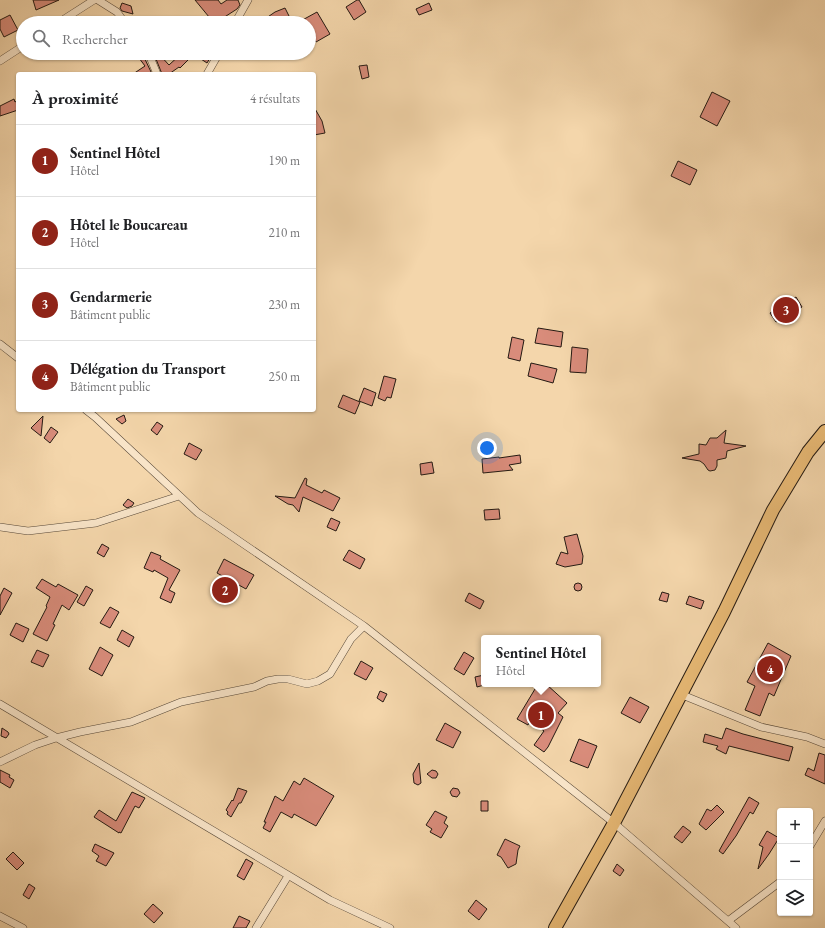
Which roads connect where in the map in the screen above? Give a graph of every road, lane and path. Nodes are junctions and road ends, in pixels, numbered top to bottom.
1 (94, 0) edge
2 (98, 0) edge
3 (248, 0) edge
4 (69, 16) edge
5 (120, 16) edge
6 (239, 16) edge
7 (16, 51) edge
8 (151, 60) edge
9 (215, 60) edge
10 (0, 61) edge
11 (155, 72) edge
12 (209, 72) edge
13 (0, 344) edge
14 (16, 356) edge
15 (89, 412) edge
16 (825, 431) edge
17 (179, 496) junction
18 (0, 527) edge
19 (364, 626) junction
20 (680, 694) junction
21 (0, 704) edge
22 (56, 738) junction
23 (825, 744) edge
24 (0, 762) edge
25 (825, 821) edge
26 (614, 823) junction
27 (811, 844) edge
28 (288, 876) junction
29 (777, 884) edge
30 (0, 916) edge
31 (728, 921) junction
32 (23, 928) edge
33 (256, 928) edge
34 (390, 928) edge
35 (555, 928) edge
36 (736, 928) edge

1 - 4 street
2 - 5 street
3 - 6 street
7 - 10 street
8 - 11 street
9 - 12 street
13 - 14 street
15 - 17 street
16 - 20 main road
17 - 18 street
17 - 19 street
19 - 22 street
19 - 26 street
20 - 23 street
20 - 26 main road
21 - 22 street
22 - 24 street
22 - 28 street
25 - 27 street
26 - 31 street
26 - 35 main road
28 - 33 street
28 - 34 street
29 - 31 street
30 - 32 street
31 - 36 street

